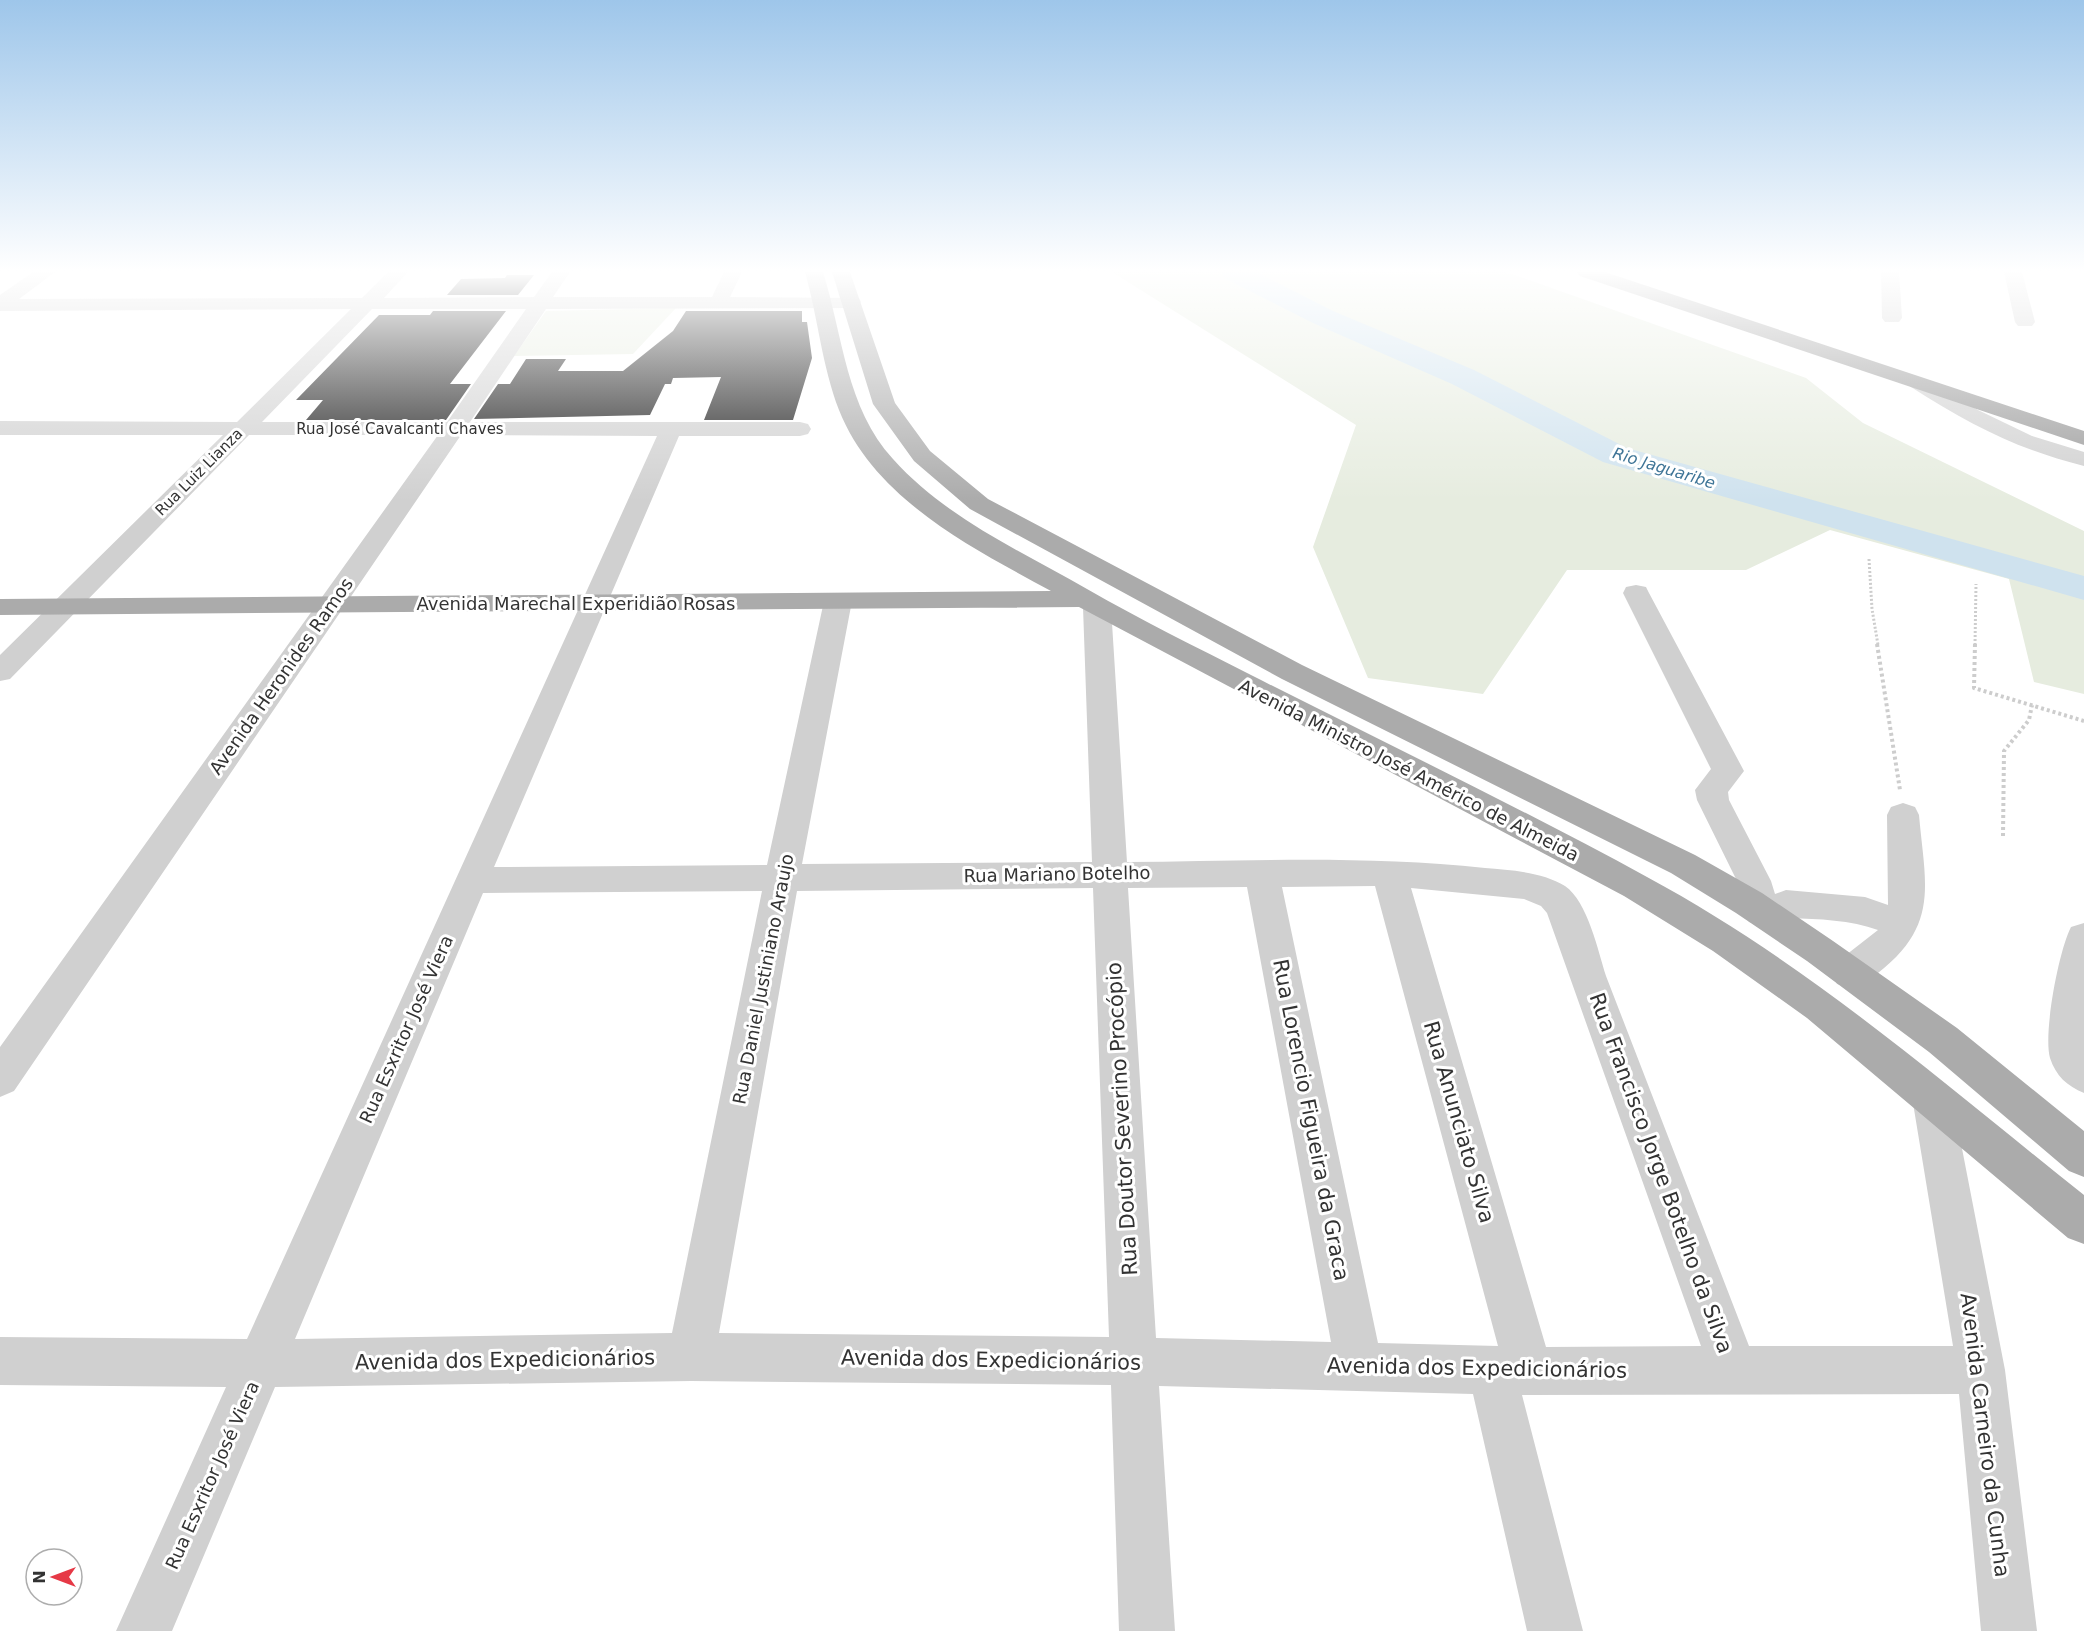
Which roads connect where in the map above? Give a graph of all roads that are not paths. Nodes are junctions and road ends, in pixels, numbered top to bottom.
1 (324, 348) edge
2 (510, 348) edge
3 (836, 348) edge
4 (862, 348) edge
5 (1814, 348) edge
6 (1847, 348) edge
7 (1918, 383) junction
8 (0, 428) edge
9 (243, 428) junction
10 (456, 429) junction
11 (671, 429) junction
12 (800, 429) dead end
13 (2084, 429) edge
14 (2084, 438) edge
15 (2084, 459) edge
16 (1002, 518) junction
17 (978, 538) junction
18 (1636, 593) dead end
19 (1152, 596) junction
20 (838, 601) junction
21 (596, 603) junction
22 (1091, 603) junction
23 (330, 604) junction
24 (65, 605) junction
25 (0, 607) edge
26 (0, 672) edge
27 (1903, 815) road end
28 (1109, 873) junction
29 (1262, 873) junction
30 (1389, 873) junction
31 (782, 877) junction
32 (471, 880) junction
33 (1761, 912) junction
34 (1902, 924) junction
35 (2084, 937) edge
36 (1850, 974) junction
37 (1587, 976) joint
38 (2084, 1075) edge
39 (0, 1079) edge
40 (1932, 1097) junction
41 (2084, 1157) edge
42 (2084, 1223) edge
43 (691, 1357) junction
44 (0, 1361) edge
45 (1134, 1361) junction
46 (261, 1363) junction
47 (1359, 1366) junction
48 (1734, 1370) junction
49 (1981, 1370) junction
50 (1511, 1371) junction
51 (144, 1631) edge
52 (1147, 1631) edge
53 (1555, 1631) edge
54 (2009, 1631) edge

1 - 9 street, Rua Luiz Lianza
2 - 10 street, Avenida Heronides Ramos
3 - 17 main road, Avenida Ministro José Américo de Almeida
4 - 16 main road, Avenida Ministro José Américo de Almeida
5 - 7 highway
6 - 13 highway
7 - 14 highway
7 - 15 street
8 - 9 street, Rua José Cavalcanti Chaves
9 - 10 street, Rua José Cavalcanti Chaves
9 - 24 street, Rua Luiz Lianza
10 - 11 street, Rua José Cavalcanti Chaves
10 - 23 street, Avenida Heronides Ramos
11 - 12 street, Rua José Cavalcanti Chaves
11 - 21 street, Rua Esxritor José Viera
16 - 17 main road
16 - 19 main road, Avenida Ministro José Américo de Almeida
17 - 22 main road, Avenida Ministro José Américo de Almeida
18 - 33 street
19 - 22 main road, Avenida Marechal Experidião Rosas
19 - 33 main road, Avenida Ministro José Américo de Almeida
20 - 21 main road, Avenida Marechal Experidião Rosas
20 - 22 main road, Avenida Marechal Experidião Rosas
20 - 31 street, Rua Daniel Justiniano Araujo
21 - 23 main road, Avenida Marechal Experidião Rosas
21 - 32 street, Rua Esxritor José Viera
22 - 28 street, Rua Doutor Severino Procópio
22 - 40 main road, Avenida Ministro José Américo de Almeida
23 - 24 main road, Avenida Marechal Experidião Rosas
23 - 39 street, Avenida Heronides Ramos
24 - 25 main road, Avenida Marechal Experidião Rosas
24 - 26 street, Rua Luiz Lianza
27 - 34 street
28 - 29 street, Rua Mariano Botelho
28 - 31 street, Rua Mariano Botelho
28 - 45 street, Rua Doutor Severino Procópio
29 - 30 street, Rua Mariano Botelho
29 - 47 street, Rua Lorencio Figueira da Graca
30 - 37 street, Rua Mariano Botelho
30 - 50 street, Rua Anunciato Silva
31 - 32 street, Rua Mariano Botelho
31 - 43 street, Rua Daniel Justiniano Araujo
32 - 46 street, Rua Esxritor José Viera
33 - 34 street
33 - 36 main road, Avenida Ministro José Américo de Almeida
34 - 36 street
35 - 38 street
36 - 41 main road, Avenida Ministro José Américo de Almeida
37 - 48 street, Rua Francisco Jorge Botelho da Silva
40 - 42 main road, Avenida Ministro José Américo de Almeida
40 - 49 street, Avenida Carneiro da Cunha
43 - 45 street, Avenida dos Expedicionários
43 - 46 street, Avenida dos Expedicionários
44 - 46 street, Avenida dos Expedicionários
45 - 47 street, Avenida dos Expedicionários
45 - 52 street, Rua Doutor Severino Procópio
46 - 51 street, Rua Esxritor José Viera
47 - 50 street, Avenida dos Expedicionários
48 - 49 street, Avenida dos Expedicionários
48 - 50 street, Avenida dos Expedicionários
49 - 54 street, Avenida Carneiro da Cunha
50 - 53 street, Rua Anunciato Silva

